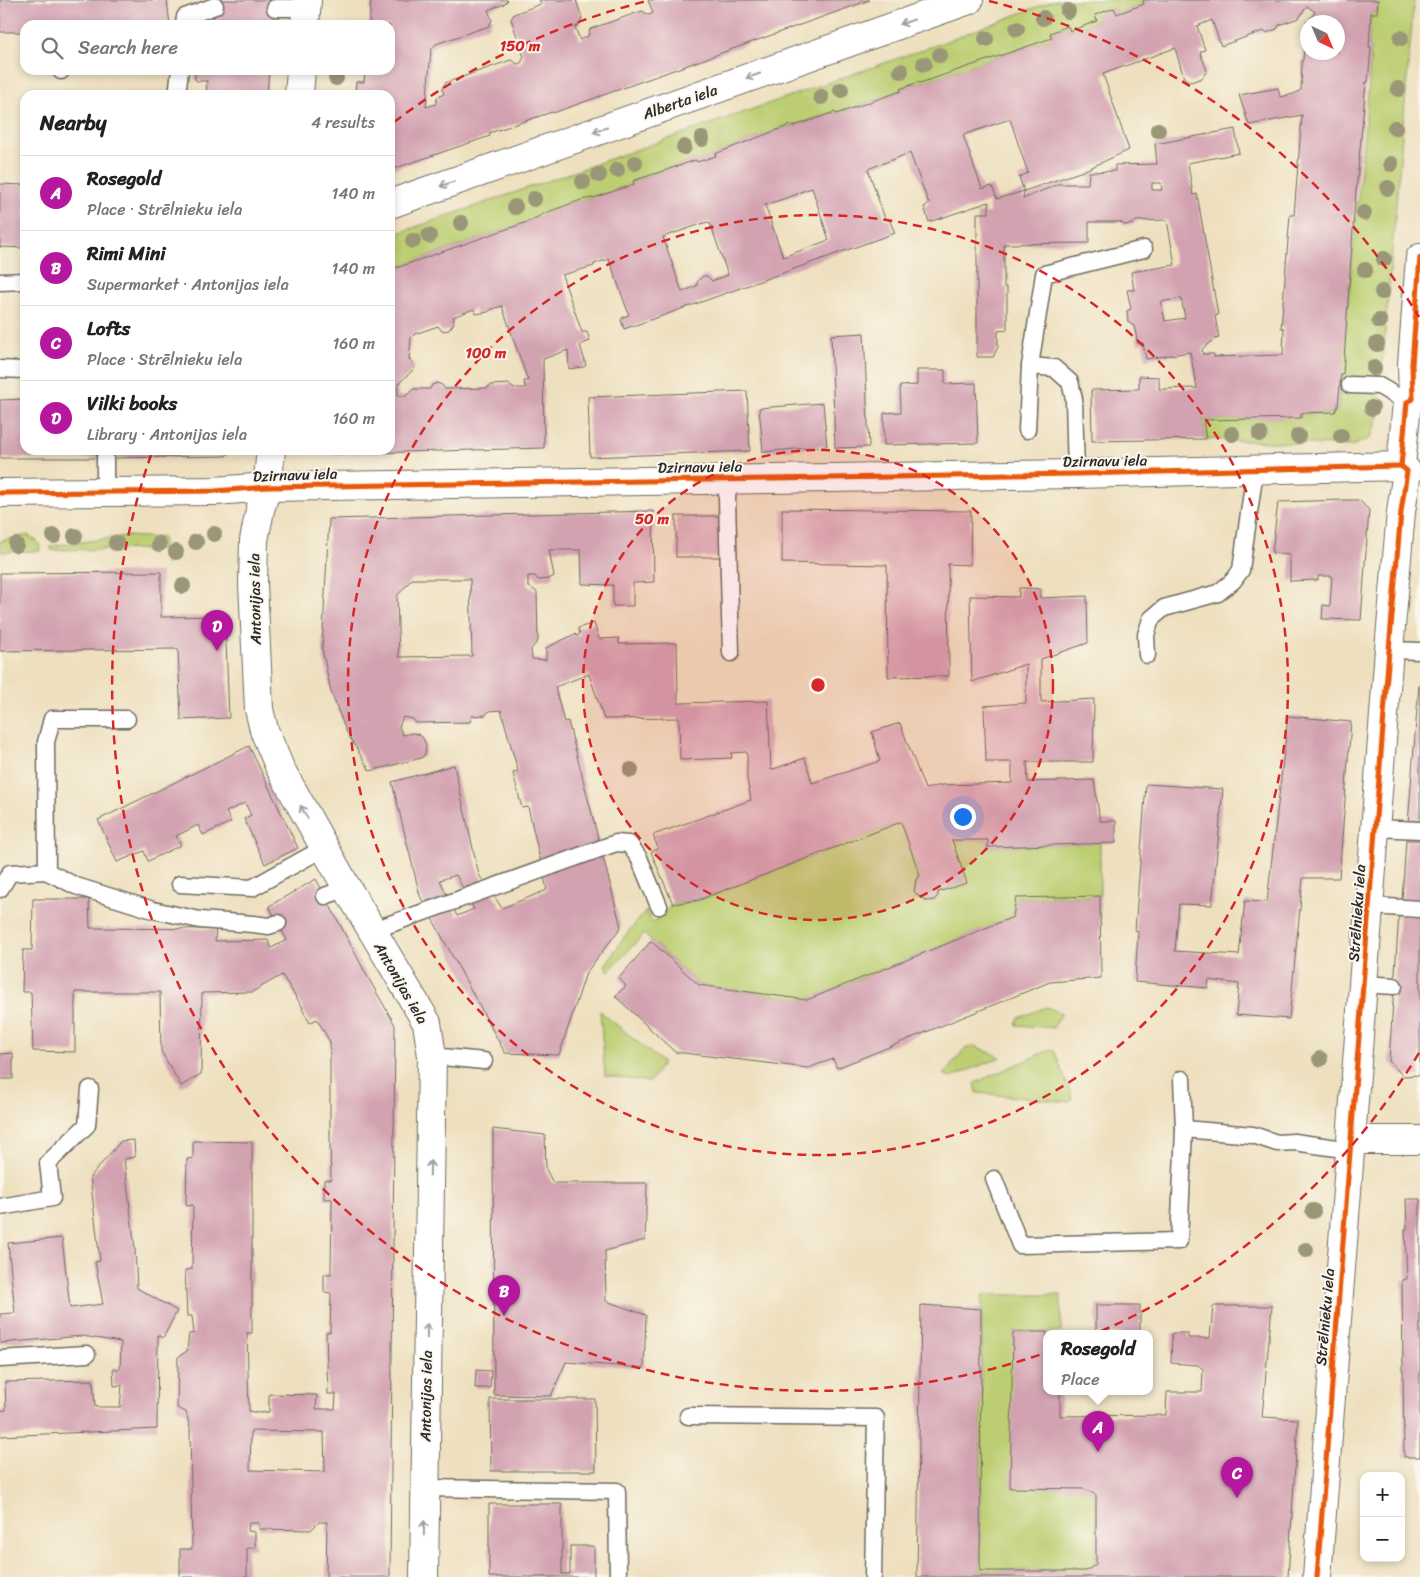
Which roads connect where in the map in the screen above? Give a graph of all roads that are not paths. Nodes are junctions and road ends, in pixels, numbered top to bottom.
1 (969, 0) edge
2 (215, 6) dead end
3 (275, 8) dead end
4 (306, 11) edge
5 (185, 20) edge
6 (179, 75) edge
7 (301, 75) edge
8 (178, 90) edge
9 (300, 90) edge
10 (395, 202) edge
11 (1144, 250) dead end
12 (1420, 258) edge
13 (20, 281) edge
14 (0, 282) edge
15 (1030, 366) junction
16 (0, 369) edge
17 (20, 370) edge
18 (1350, 385) dead end
19 (1413, 400) edge
20 (1027, 430) dead end
21 (270, 455) edge
22 (105, 458) dead end
23 (1409, 469) edge
24 (1255, 470) junction
25 (1076, 474) junction
26 (728, 479) junction
27 (267, 487) junction
28 (105, 492) junction
29 (0, 493) edge
30 (1389, 650) junction
31 (1420, 651) edge
32 (730, 653) dead end
33 (1147, 655) dead end
34 (127, 719) dead end
35 (1376, 828) junction
36 (1420, 830) edge
37 (324, 848) junction
38 (46, 871) junction
39 (180, 884) dead end
40 (0, 889) edge
41 (659, 906) dead end
42 (1370, 906) junction
43 (1420, 909) edge
44 (278, 923) dead end
45 (371, 931) junction
46 (1364, 984) junction
47 (1394, 986) dead end
48 (432, 1056) junction
49 (484, 1061) dead end
50 (1182, 1079) dead end
51 (90, 1089) dead end
52 (1184, 1129) junction
53 (1420, 1140) edge
54 (1351, 1145) junction
55 (994, 1179) dead end
56 (0, 1207) edge
57 (87, 1354) dead end
58 (0, 1359) edge
59 (688, 1416) dead end
60 (425, 1488) junction
61 (424, 1577) edge
62 (618, 1577) edge
63 (873, 1577) edge
64 (1317, 1577) edge

1 -> 10 street, Alberta iela
2 - 5 lane
3 - 4 lane
6 - 8 lane
7 - 9 street
11 - 15 lane
12 - 19 street, Strēlnieku iela
13 - 14 lane
15 - 20 lane
15 - 25 lane
16 - 17 lane
18 - 19 lane
19 - 23 street, Strēlnieku iela
21 - 27 street, Antonijas iela
22 - 28 lane
23 - 24 street, Dzirnavu iela
23 - 30 street, Strēlnieku iela
24 - 25 street, Dzirnavu iela
24 - 33 lane
25 - 26 street, Dzirnavu iela
26 - 27 street, Dzirnavu iela
26 - 32 lane
27 - 28 street, Dzirnavu iela
37 -> 27 street, Antonijas iela
28 - 29 street, Dzirnavu iela
30 - 31 lane
30 - 35 street, Strēlnieku iela
34 - 38 lane
35 - 36 lane
35 - 42 street, Strēlnieku iela
37 - 39 lane
37 - 45 street, Antonijas iela
38 - 40 lane
38 - 44 lane
41 - 45 lane
42 - 43 lane
42 - 46 street, Strēlnieku iela
45 - 48 street, Antonijas iela
46 - 47 lane
46 - 54 street, Strēlnieku iela
48 - 49 lane
60 -> 48 street, Antonijas iela
50 - 52 lane
51 - 56 lane
52 - 54 lane
52 - 55 lane
53 - 54 street
54 - 64 street, Strēlnieku iela
57 - 58 lane
59 - 63 lane
61 -> 60 street, Antonijas iela
60 - 62 lane

